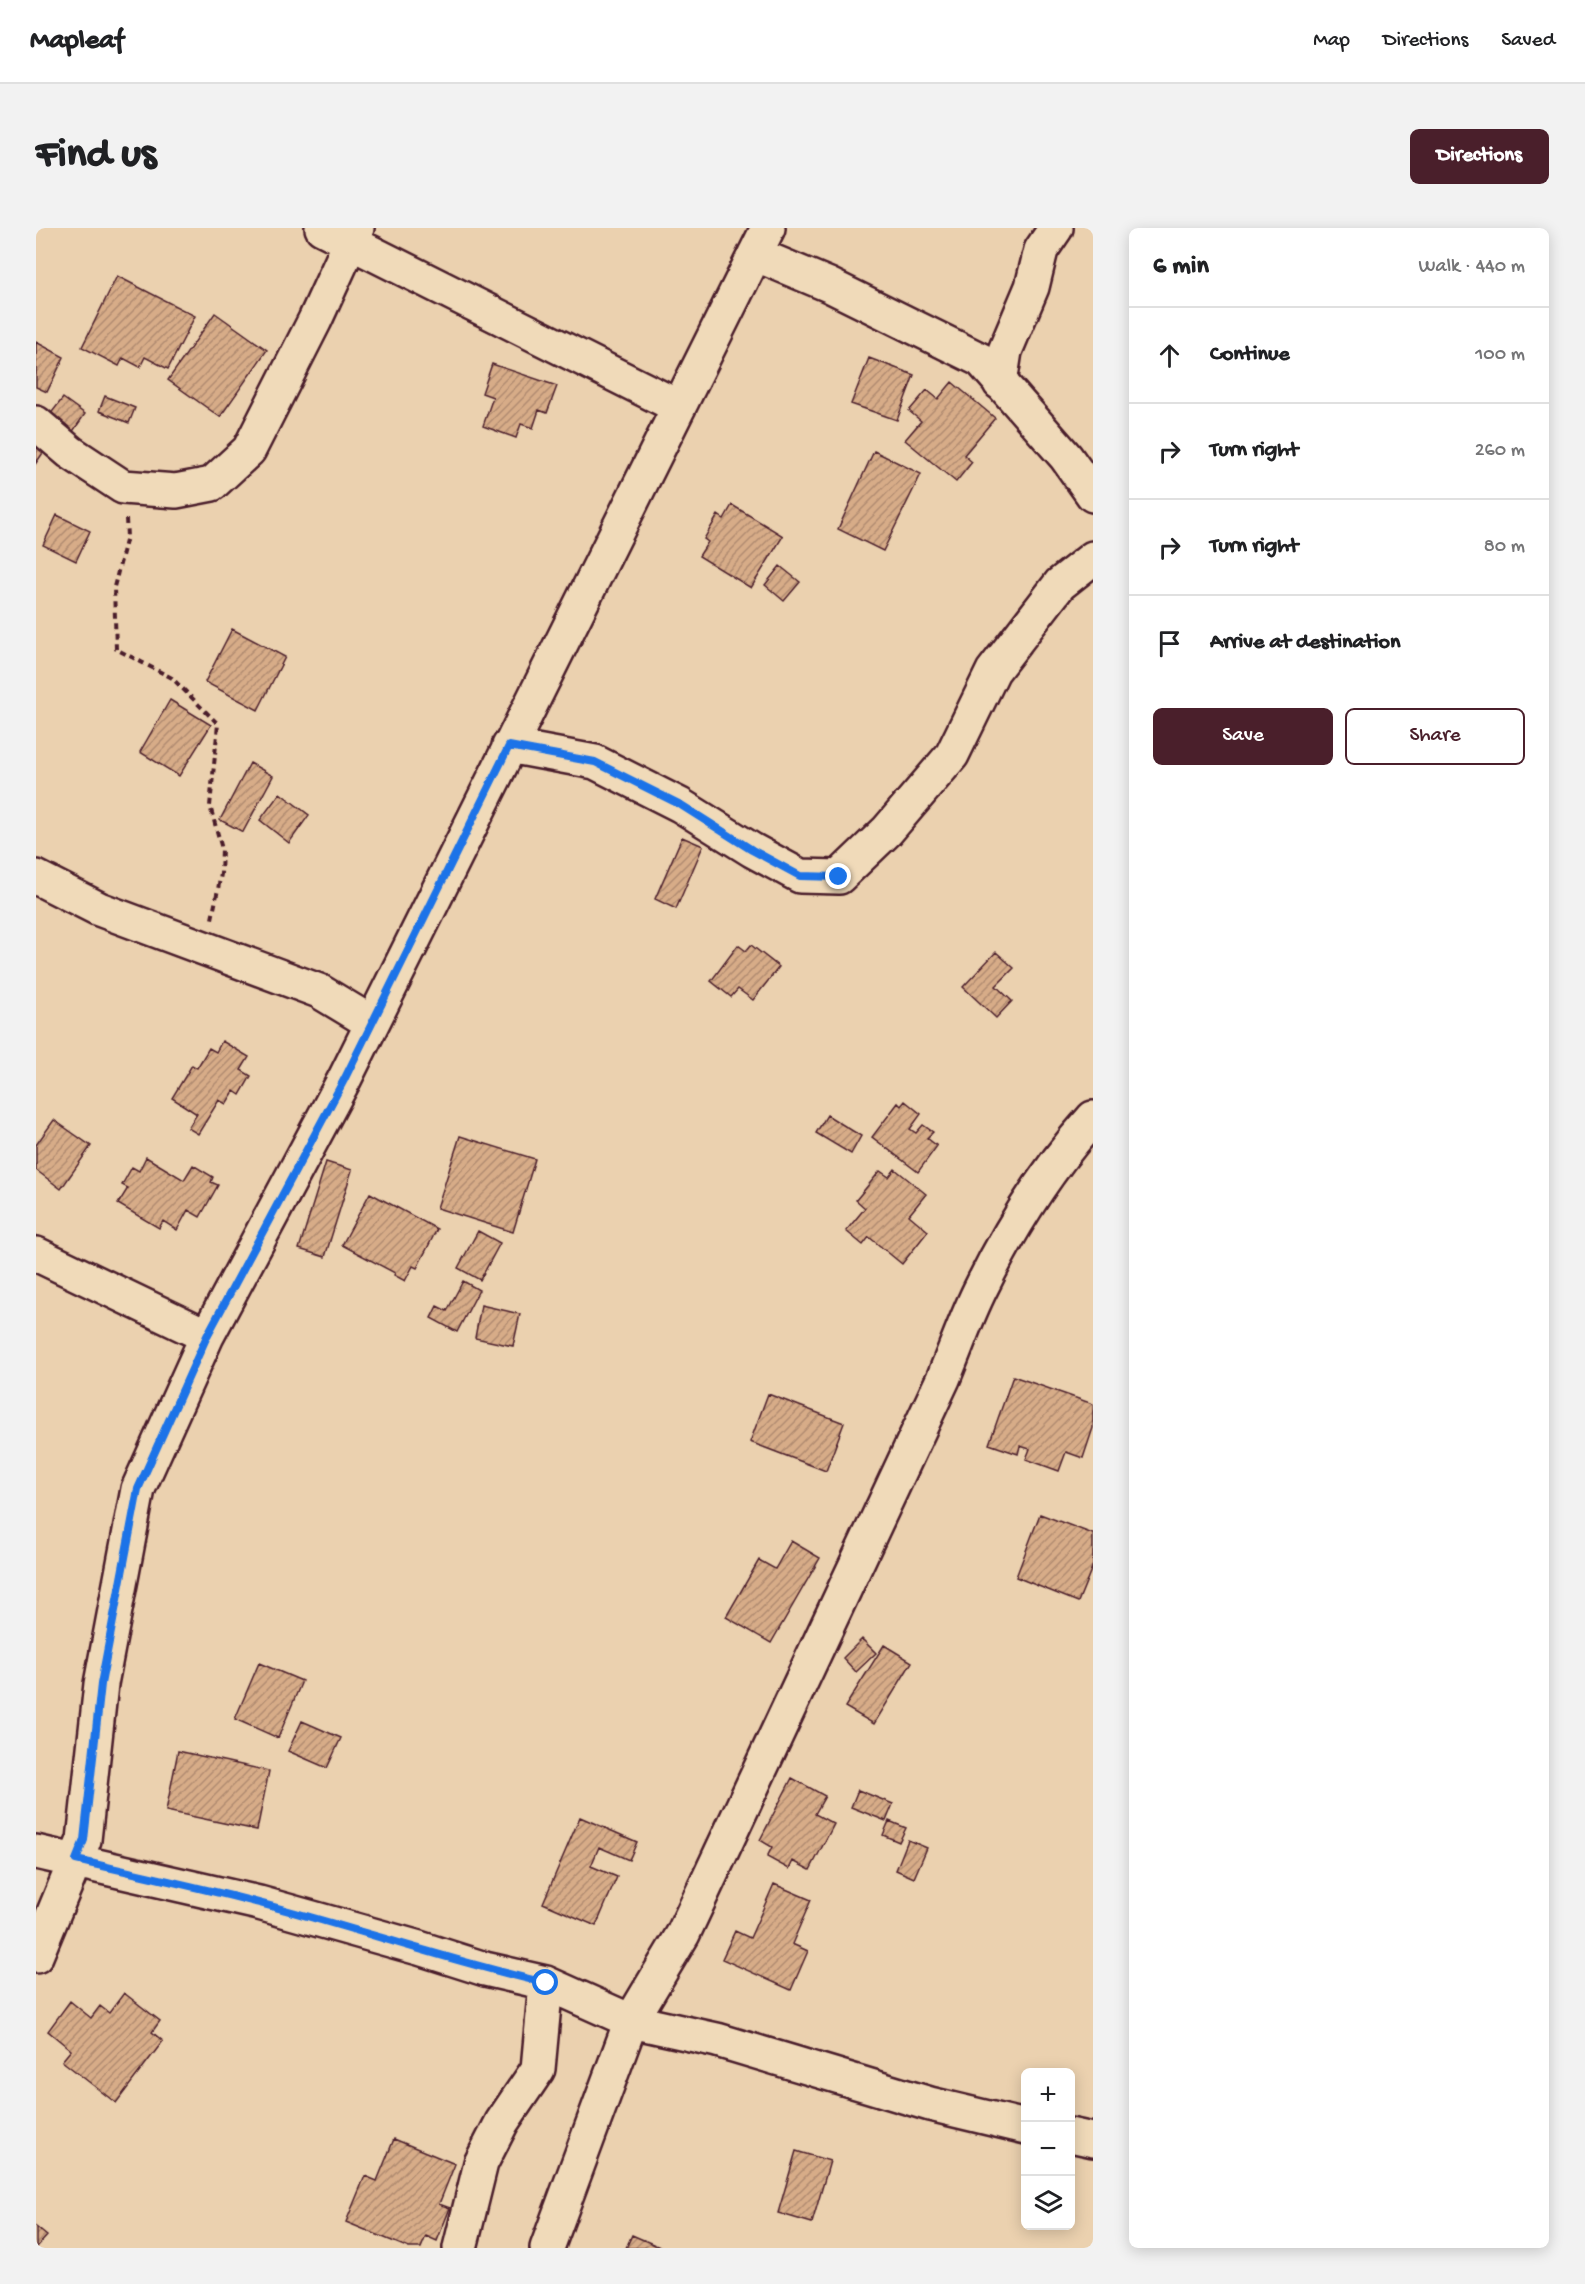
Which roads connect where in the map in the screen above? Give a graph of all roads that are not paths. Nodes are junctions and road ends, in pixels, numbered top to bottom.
1 (1056, 228) edge
2 (343, 232) edge
3 (762, 241) edge
4 (1000, 383) junction
5 (679, 407) junction
6 (36, 423) edge
7 (1093, 495) edge
8 (1093, 558) edge
9 (509, 746) junction
10 (36, 877) edge
11 (372, 1023) junction
12 (1093, 1118) edge
13 (36, 1254) edge
14 (207, 1336) junction
15 (36, 1852) edge
16 (76, 1860) junction
17 (36, 1956) edge
18 (546, 1983) junction
19 (631, 2021) junction
20 (1021, 2126) edge
21 (1075, 2136) edge
22 (1093, 2140) edge
23 (460, 2248) edge
24 (547, 2248) edge

1 - 4 street
2 - 5 street
2 - 6 street
3 - 4 street
3 - 5 street
4 - 7 street
5 - 9 street
8 - 9 street
9 - 11 street
10 - 11 street
11 - 14 street
12 - 19 street
13 - 14 street
14 - 16 street
15 - 16 street
16 - 17 street
16 - 18 street
18 - 19 street
18 - 23 street
19 - 20 street
19 - 24 street
21 - 22 street

